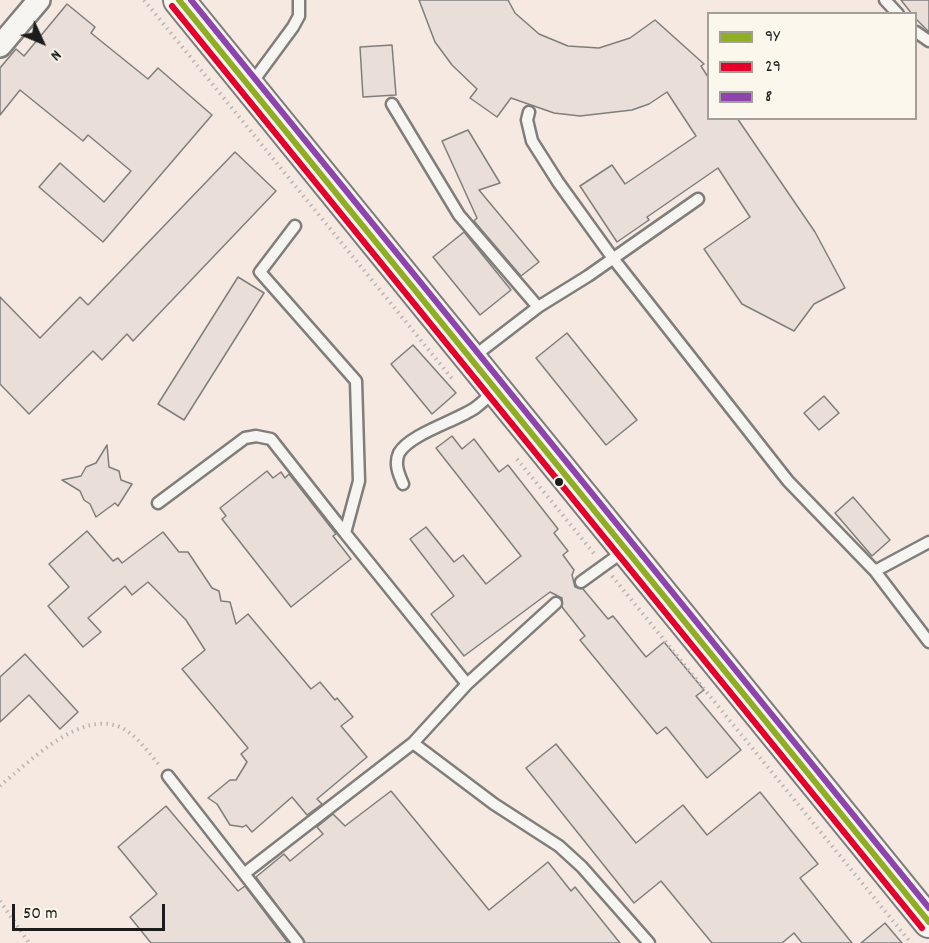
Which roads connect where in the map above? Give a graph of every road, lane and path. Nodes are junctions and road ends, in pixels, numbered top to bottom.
1 (39, 0) edge
2 (144, 0) edge
3 (179, 0) edge
4 (299, 0) edge
5 (885, 0) edge
6 (896, 12) edge
7 (0, 46) edge
8 (249, 87) junction
9 (392, 104) dead end
10 (530, 112) dead end
11 (698, 199) dead end
12 (295, 226) dead end
13 (612, 257) junction
14 (538, 307) junction
15 (471, 358) junction
16 (486, 399) junction
17 (513, 454) dead end
18 (403, 484) dead end
19 (158, 503) dead end
20 (345, 533) junction
21 (929, 542) edge
22 (615, 557) junction
23 (875, 571) junction
24 (581, 582) dead end
25 (556, 603) dead end
26 (924, 623) edge
27 (929, 642) edge
28 (467, 684) junction
29 (413, 743) junction
30 (168, 776) joint
31 (0, 786) edge
32 (245, 873) junction
33 (0, 901) edge
34 (929, 922) edge
35 (29, 943) edge
36 (298, 943) edge
37 (648, 943) edge
38 (911, 943) edge

1 - 7 street
2 - 16 path
3 - 8 main road
4 - 8 lane
5 - 6 lane
8 - 15 main road
9 - 14 lane
10 - 13 lane
11 - 13 lane
12 - 20 lane
13 - 14 lane
13 - 23 lane
14 - 15 lane
15 - 16 main road
16 - 18 lane
16 - 22 main road
17 - 22 path
19 - 20 lane
20 - 28 lane
21 - 23 lane
22 - 24 lane
22 - 34 main road
22 - 38 path
23 - 26 lane
25 - 28 lane
26 - 27 lane
28 - 29 lane
29 - 32 lane
29 - 37 lane
30 - 31 path
30 - 32 lane
32 - 36 lane
33 - 35 path

